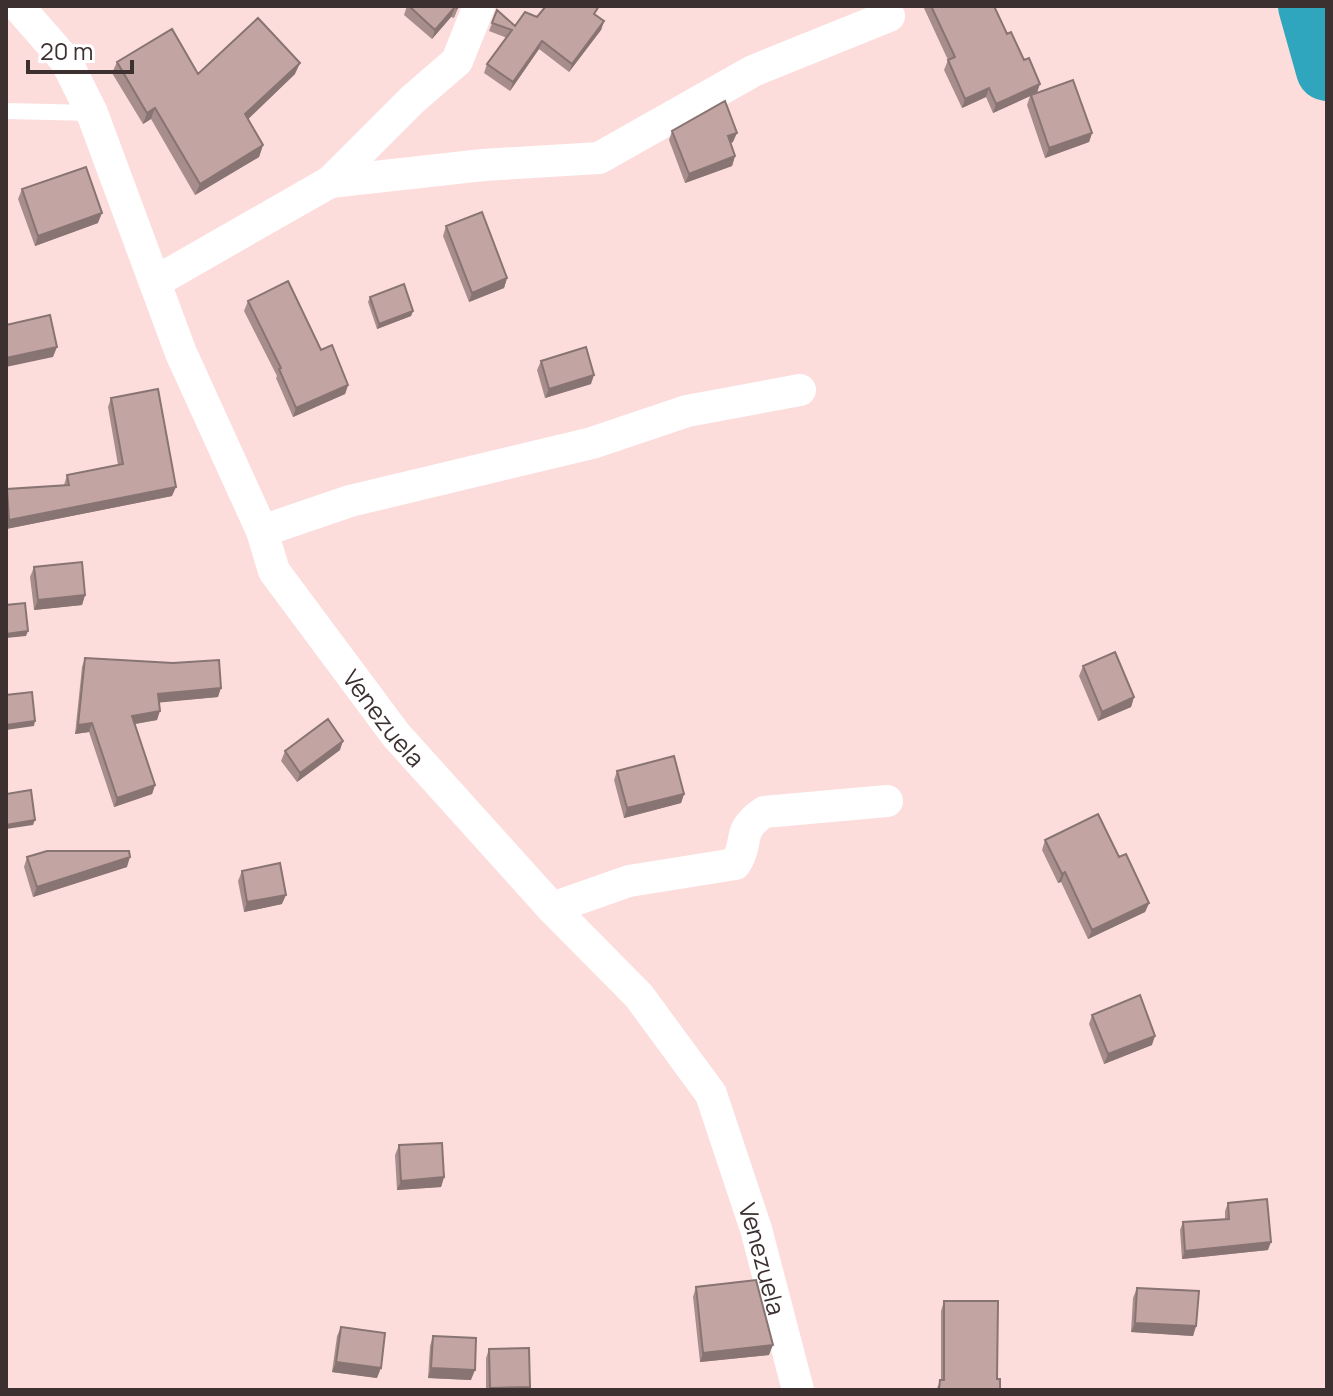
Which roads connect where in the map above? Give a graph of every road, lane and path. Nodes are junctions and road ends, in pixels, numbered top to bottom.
1 (18, 6) edge
2 (479, 6) edge
3 (889, 16) dead end
4 (6, 111) edge
5 (92, 113) junction
6 (330, 182) junction
7 (155, 282) junction
8 (800, 390) dead end
9 (262, 531) junction
10 (887, 801) dead end
11 (552, 908) junction
12 (798, 1390) edge

1 - 5 street, Venezuela
2 - 6 street
3 - 6 street
4 - 5 lane
5 - 7 street, Venezuela
6 - 7 street
7 - 9 street, Venezuela
8 - 9 street
9 - 11 street, Venezuela
10 - 11 street
11 - 12 street, Venezuela

